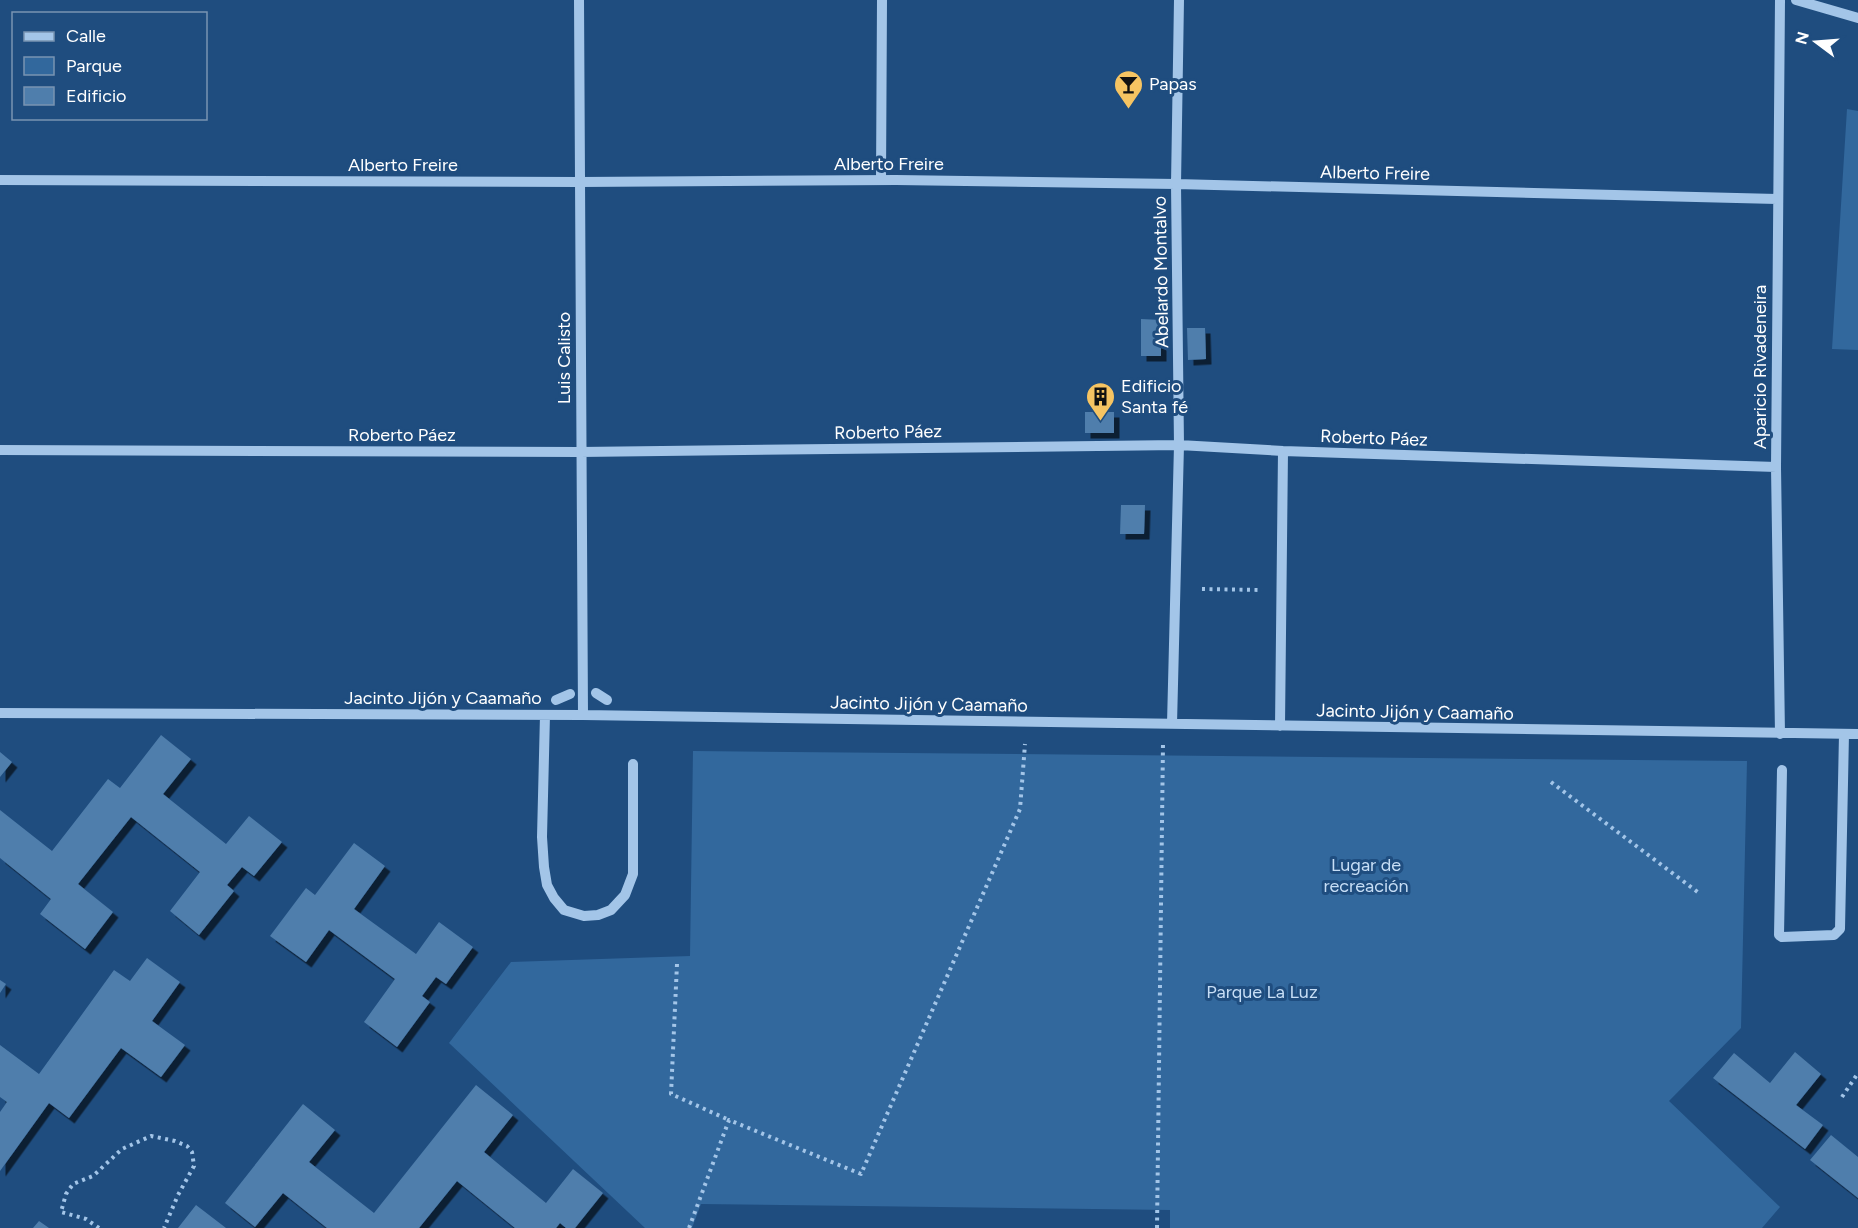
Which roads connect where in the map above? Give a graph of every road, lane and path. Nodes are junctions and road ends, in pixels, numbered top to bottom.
1 (579, 0) edge
2 (882, 0) edge
3 (1179, 0) edge
4 (1780, 0) edge
5 (1796, 0) edge
6 (1858, 18) edge
7 (0, 180) edge
8 (881, 180) junction
9 (580, 182) junction
10 (1176, 184) junction
11 (1778, 199) junction
12 (1179, 445) junction
13 (0, 450) edge
14 (580, 452) junction
15 (1283, 452) junction
16 (1776, 467) junction
17 (1202, 589) dead end
18 (1267, 590) dead end
19 (596, 693) dead end
20 (570, 694) dead end
21 (556, 700) dead end
22 (607, 700) dead end
23 (0, 713) edge
24 (545, 715) junction
25 (584, 715) junction
26 (1172, 724) junction
27 (1280, 726) junction
28 (1780, 734) junction
29 (1844, 734) junction
30 (1858, 734) edge
31 (1163, 743) dead end
32 (1025, 744) dead end
33 (633, 765) dead end
34 (1782, 770) dead end
35 (1551, 782) dead end
36 (1699, 893) dead end
37 (677, 964) dead end
38 (1858, 1073) edge
39 (1842, 1098) dead end
40 (729, 1119) junction
41 (99, 1228) edge
42 (164, 1228) edge
43 (689, 1228) edge
44 (1157, 1228) edge

1 - 9 street, Luis Calisto
2 - 8 street
3 - 10 street, Abelardo Montalvo
4 - 11 street, Aparicio Rivadeneira
5 - 6 street
7 - 9 street, Alberto Freire
8 - 9 street, Alberto Freire
8 - 10 street, Alberto Freire
9 - 14 street, Luis Calisto
10 - 11 street, Alberto Freire
10 - 12 street, Abelardo Montalvo
11 - 16 street, Aparicio Rivadeneira
12 - 14 street, Roberto Páez
12 - 15 street, Roberto Páez
12 - 26 street, Abelardo Montalvo
13 - 14 street, Roberto Páez
14 - 25 street, Luis Calisto
15 - 16 street, Roberto Páez
15 - 27 street
16 - 28 street, Aparicio Rivadeneira
17 - 18 path
19 - 22 street
20 - 21 street
23 - 24 street, Jacinto Jijón y Caamaño
24 - 25 street, Jacinto Jijón y Caamaño
24 - 33 street
25 - 26 street, Jacinto Jijón y Caamaño
26 - 27 street, Jacinto Jijón y Caamaño
27 - 28 street, Jacinto Jijón y Caamaño
28 - 29 street, Jacinto Jijón y Caamaño
29 - 30 street, Jacinto Jijón y Caamaño
29 - 34 street
31 - 44 path
32 - 40 path
35 - 36 path
37 - 40 path
38 - 39 path
40 - 43 path
41 - 42 path

